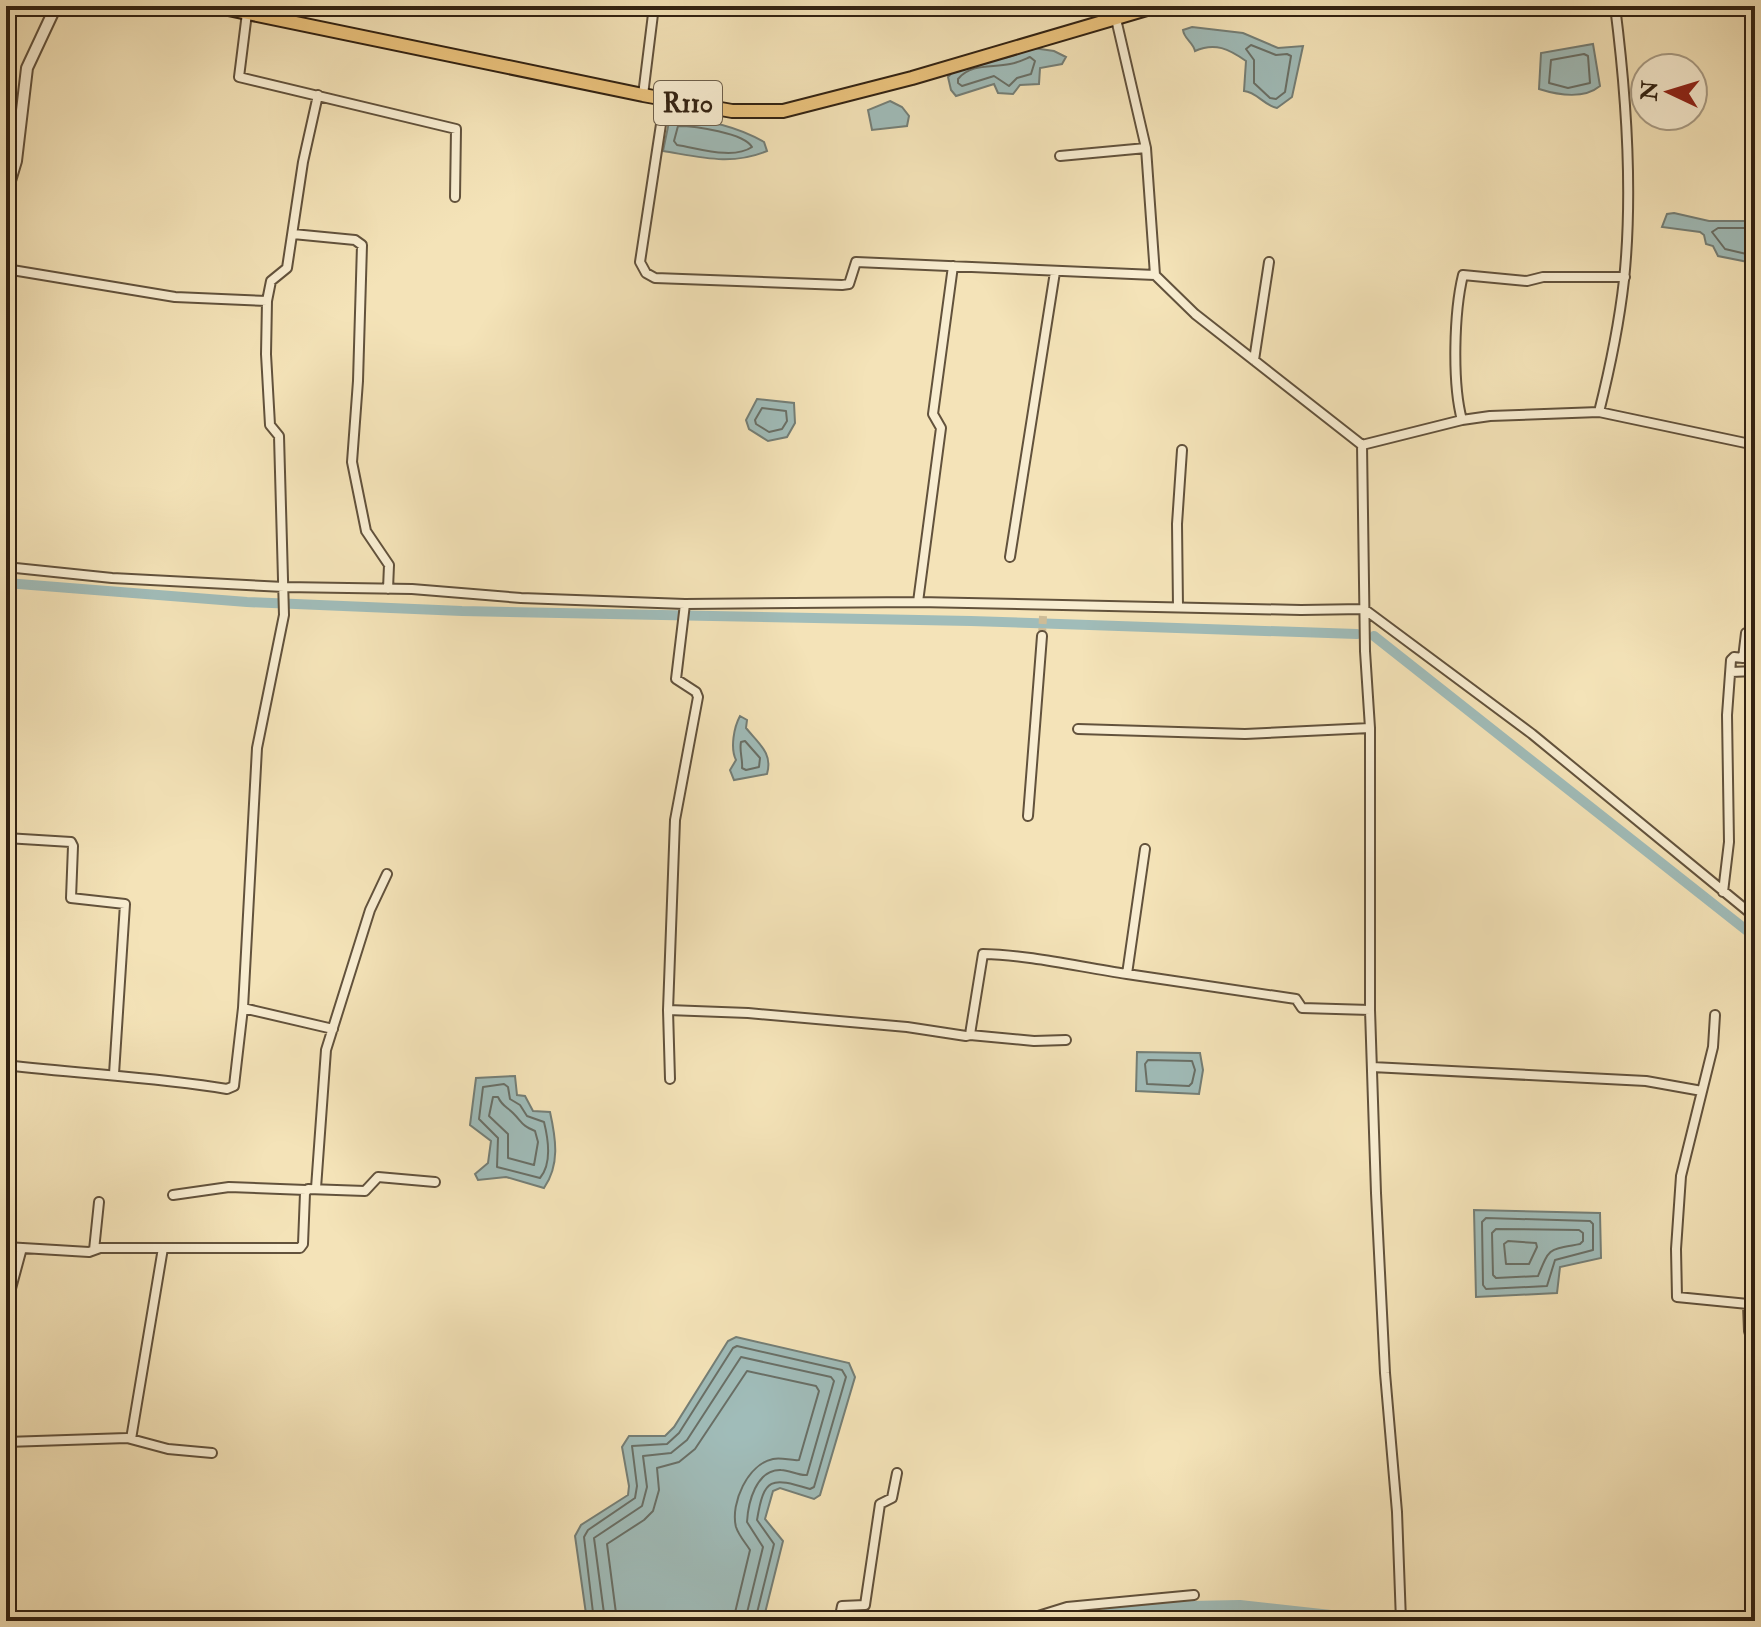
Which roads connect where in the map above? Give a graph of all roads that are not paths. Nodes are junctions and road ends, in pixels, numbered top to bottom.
1 (56, 6) edge
2 (214, 6) edge
3 (654, 6) edge
4 (1157, 6) edge
5 (1615, 6) edge
6 (247, 13) junction
7 (1116, 19) junction
8 (318, 95) junction
9 (643, 95) junction
10 (665, 98) junction
11 (1146, 148) junction
12 (1060, 156) dead end
13 (6, 194) edge
14 (455, 197) dead end
15 (293, 234) junction
16 (1269, 262) dead end
17 (953, 266) junction
18 (6, 269) edge
19 (1055, 272) junction
20 (1155, 275) junction
21 (1625, 277) junction
22 (267, 301) junction
23 (1254, 360) junction
24 (1599, 412) junction
25 (1462, 420) junction
26 (1362, 445) junction
27 (1755, 445) edge
28 (1182, 450) dead end
29 (1010, 557) dead end
30 (6, 567) edge
31 (388, 589) junction
32 (284, 592) junction
33 (918, 602) junction
34 (1044, 606) junction
35 (1178, 607) junction
36 (684, 608) junction
37 (1364, 609) junction
38 (1043, 616) tunnel mouth
39 (1755, 633) edge
40 (1042, 636) tunnel mouth
41 (1755, 671) edge
42 (1731, 672) junction
43 (1370, 728) junction
44 (1078, 729) dead end
45 (1028, 816) dead end
46 (6, 838) edge
47 (1145, 849) dead end
48 (387, 874) dead end
49 (1723, 892) junction
50 (1755, 917) edge
51 (1127, 974) junction
52 (243, 1008) junction
53 (668, 1010) junction
54 (1370, 1010) junction
55 (1715, 1015) dead end
56 (333, 1029) junction
57 (970, 1035) junction
58 (1066, 1040) dead end
59 (6, 1065) edge
60 (1372, 1067) junction
61 (114, 1074) junction
62 (670, 1079) dead end
63 (1702, 1091) junction
64 (435, 1182) dead end
65 (316, 1188) junction
66 (306, 1190) junction
67 (173, 1195) dead end
68 (99, 1202) dead end
69 (6, 1247) edge
70 (22, 1248) junction
71 (163, 1248) junction
72 (94, 1250) junction
73 (6, 1307) edge
74 (1755, 1350) edge
75 (131, 1439) junction
76 (6, 1442) edge
77 (212, 1453) dead end
78 (897, 1473) dead end
79 (1194, 1595) dead end
80 (839, 1621) edge
81 (1022, 1621) edge
82 (1401, 1621) edge

1 - 13 street
2 - 6 main road, R110
3 - 9 street
4 - 7 main road, R110
5 - 21 street
6 - 8 street
6 - 9 main road, R110
7 - 10 main road, R110
7 - 11 street
8 - 14 street
8 - 15 street
9 - 10 main road, R110
10 - 17 street
11 - 12 street
11 - 20 street
15 - 22 street
15 - 31 street
16 - 23 street
17 - 19 street
17 - 33 street
18 - 22 street
19 - 20 street
19 - 29 street
20 - 23 street
21 - 24 street
21 - 25 street
22 - 32 street
23 - 26 street
24 - 25 street
24 - 27 street
25 - 26 street
26 - 37 street
28 - 35 street
30 - 32 street
31 - 32 street
31 - 36 street
32 - 52 street
33 - 34 street
33 - 36 street
34 - 35 street
34 - 38 street
35 - 37 street
36 - 53 street
37 - 43 street
37 - 49 street
39 - 42 street
40 - 45 street
41 - 42 street
42 - 49 street
43 - 44 street
43 - 54 street
46 - 61 street
47 - 51 street
48 - 56 street
49 - 50 street
51 - 54 street
51 - 57 street
52 - 56 street
52 - 61 street
53 - 57 street
53 - 62 street
54 - 60 street
55 - 63 street
56 - 65 street
57 - 58 street
59 - 61 street
60 - 63 street
60 - 82 street
63 - 74 street
64 - 65 street
65 - 66 street
66 - 67 street
66 - 71 street
68 - 72 street
69 - 70 street
70 - 72 street
70 - 73 street
71 - 72 street
71 - 75 street
75 - 76 street
75 - 77 street
78 - 80 street
79 - 81 street

